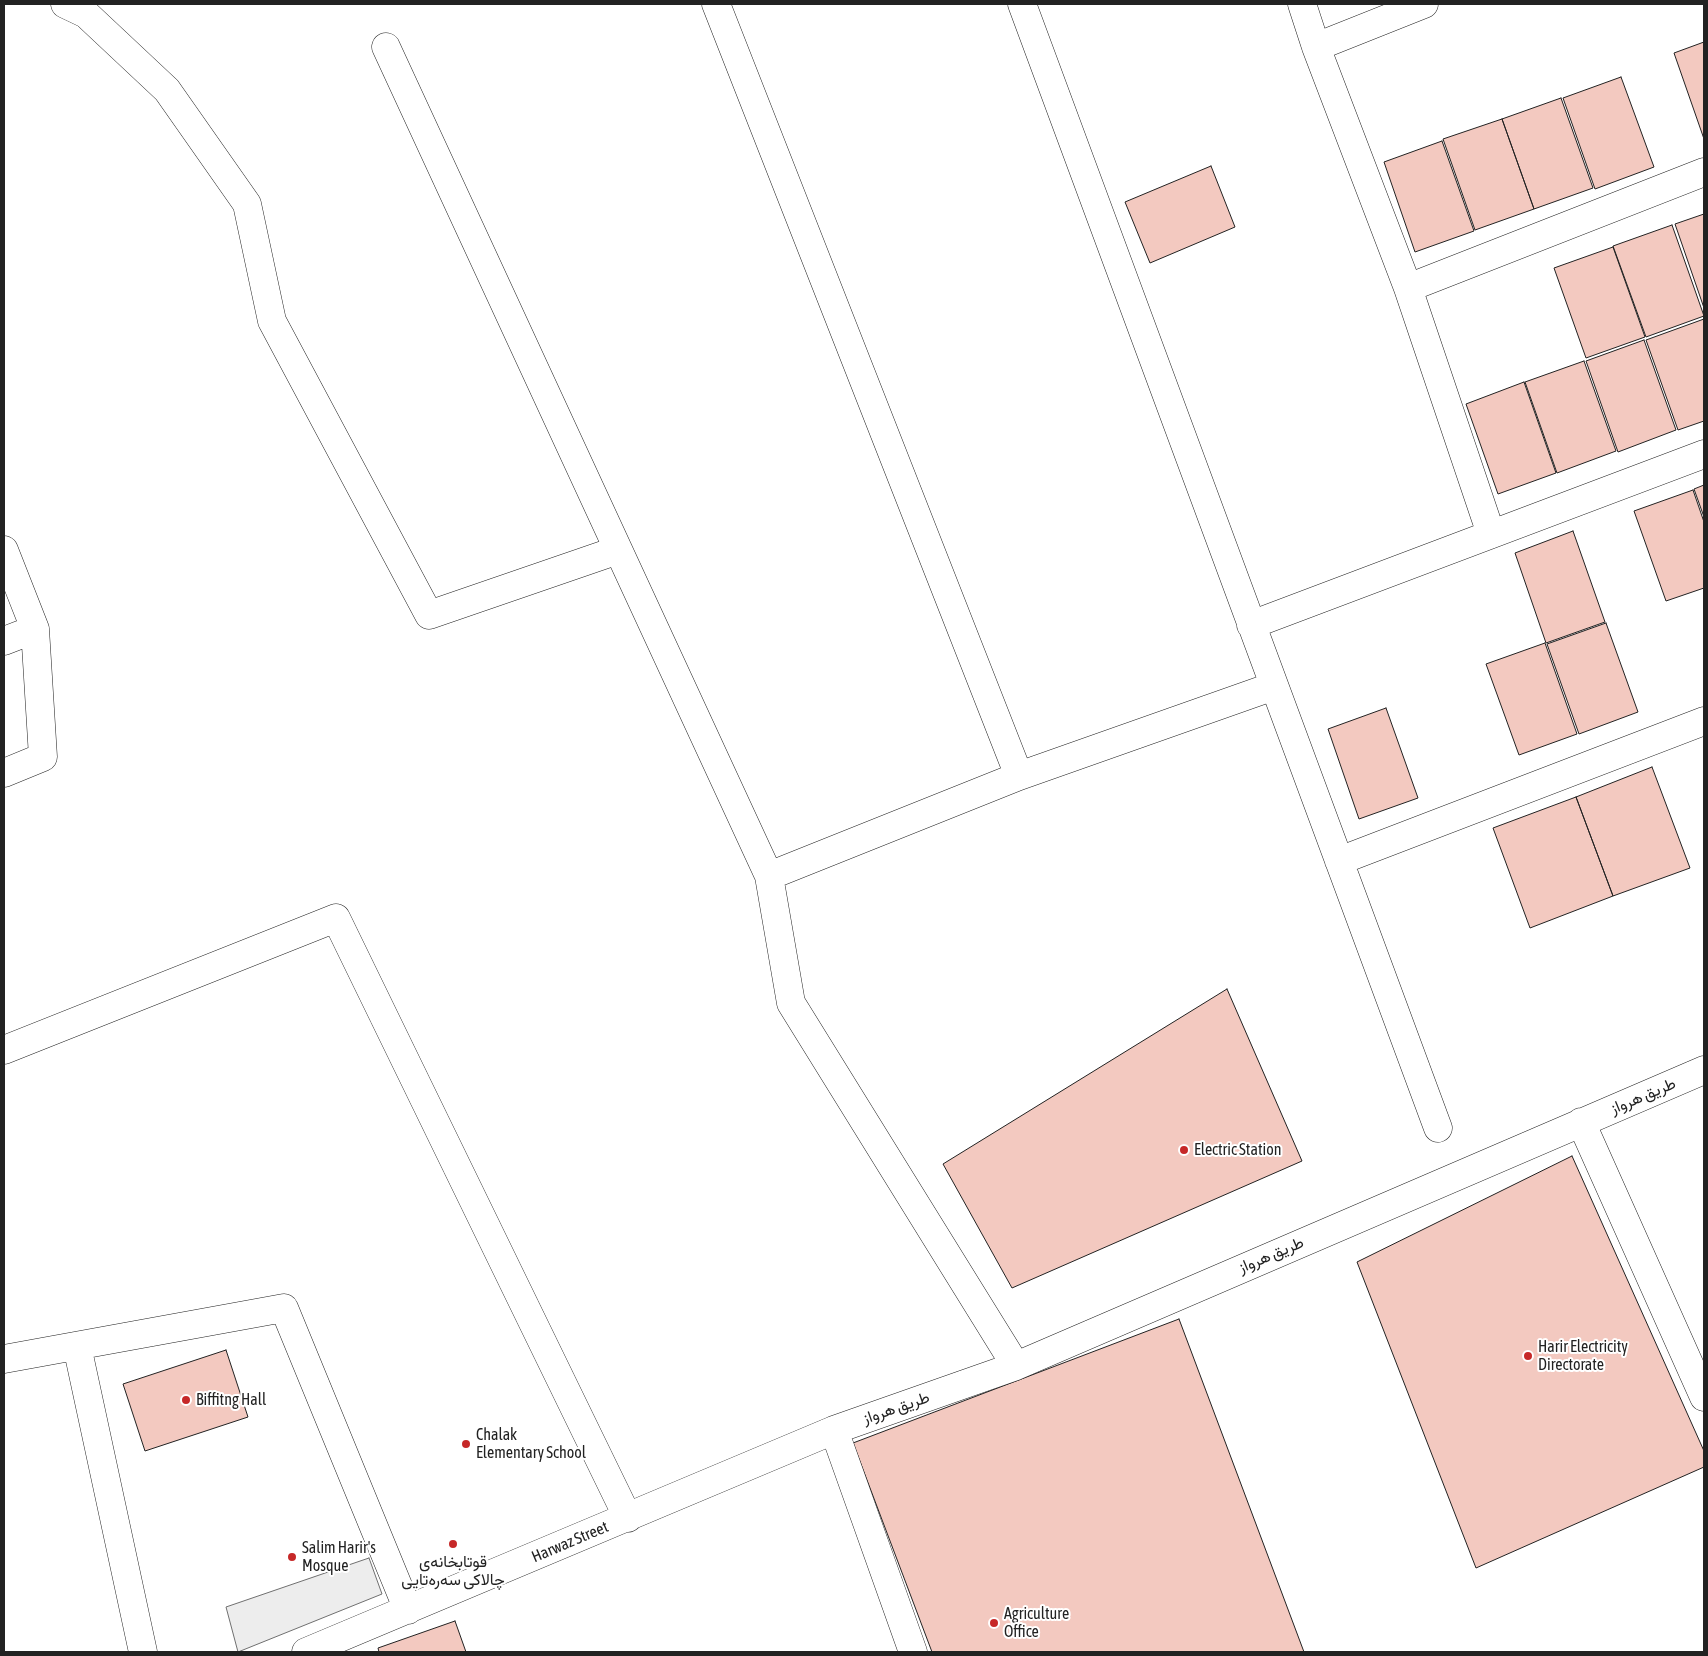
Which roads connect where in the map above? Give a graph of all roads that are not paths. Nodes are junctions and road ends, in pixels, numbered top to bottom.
1 (65, 4) edge
2 (716, 4) edge
3 (1022, 4) edge
4 (1302, 4) edge
5 (1424, 4) edge
6 (386, 47) dead end
7 (1316, 47) junction
8 (1704, 172) edge
9 (1408, 288) junction
10 (1704, 454) edge
11 (1491, 534) junction
12 (4, 550) edge
13 (618, 550) junction
14 (1251, 625) junction
15 (35, 629) junction
16 (4, 641) edge
17 (1274, 686) junction
18 (1704, 721) edge
19 (4, 774) edge
20 (1019, 776) junction
21 (1339, 861) junction
22 (769, 876) junction
23 (4, 1050) edge
24 (1704, 1070) edge
25 (1581, 1122) junction
26 (1438, 1128) dead end
27 (77, 1346) junction
28 (4, 1359) edge
29 (1016, 1366) junction
30 (1704, 1396) edge
31 (834, 1430) junction
32 (628, 1518) junction
33 (408, 1610) junction
34 (143, 1652) edge
35 (306, 1652) edge
36 (913, 1652) edge

1 - 13 street
2 - 20 street
3 - 14 street
4 - 7 street
5 - 7 street
6 - 13 street
7 - 9 street
8 - 9 street
9 - 11 street
10 - 11 street
11 - 14 street
12 - 15 street
13 - 22 street
14 - 17 street
15 - 16 street
15 - 19 street
17 - 20 street
17 - 21 street
18 - 21 street
20 - 22 street
21 - 26 street
22 - 29 street
23 - 32 street
24 - 25 street, طريق هرواز
25 - 29 street, طريق هرواز
25 - 30 street
27 - 28 street
27 - 33 street
27 - 34 street
29 - 31 street, طريق هرواز
31 - 32 street, Harwaz Street
31 - 36 street
32 - 33 street, Harwaz Street
33 - 35 street, Harwaz Street

